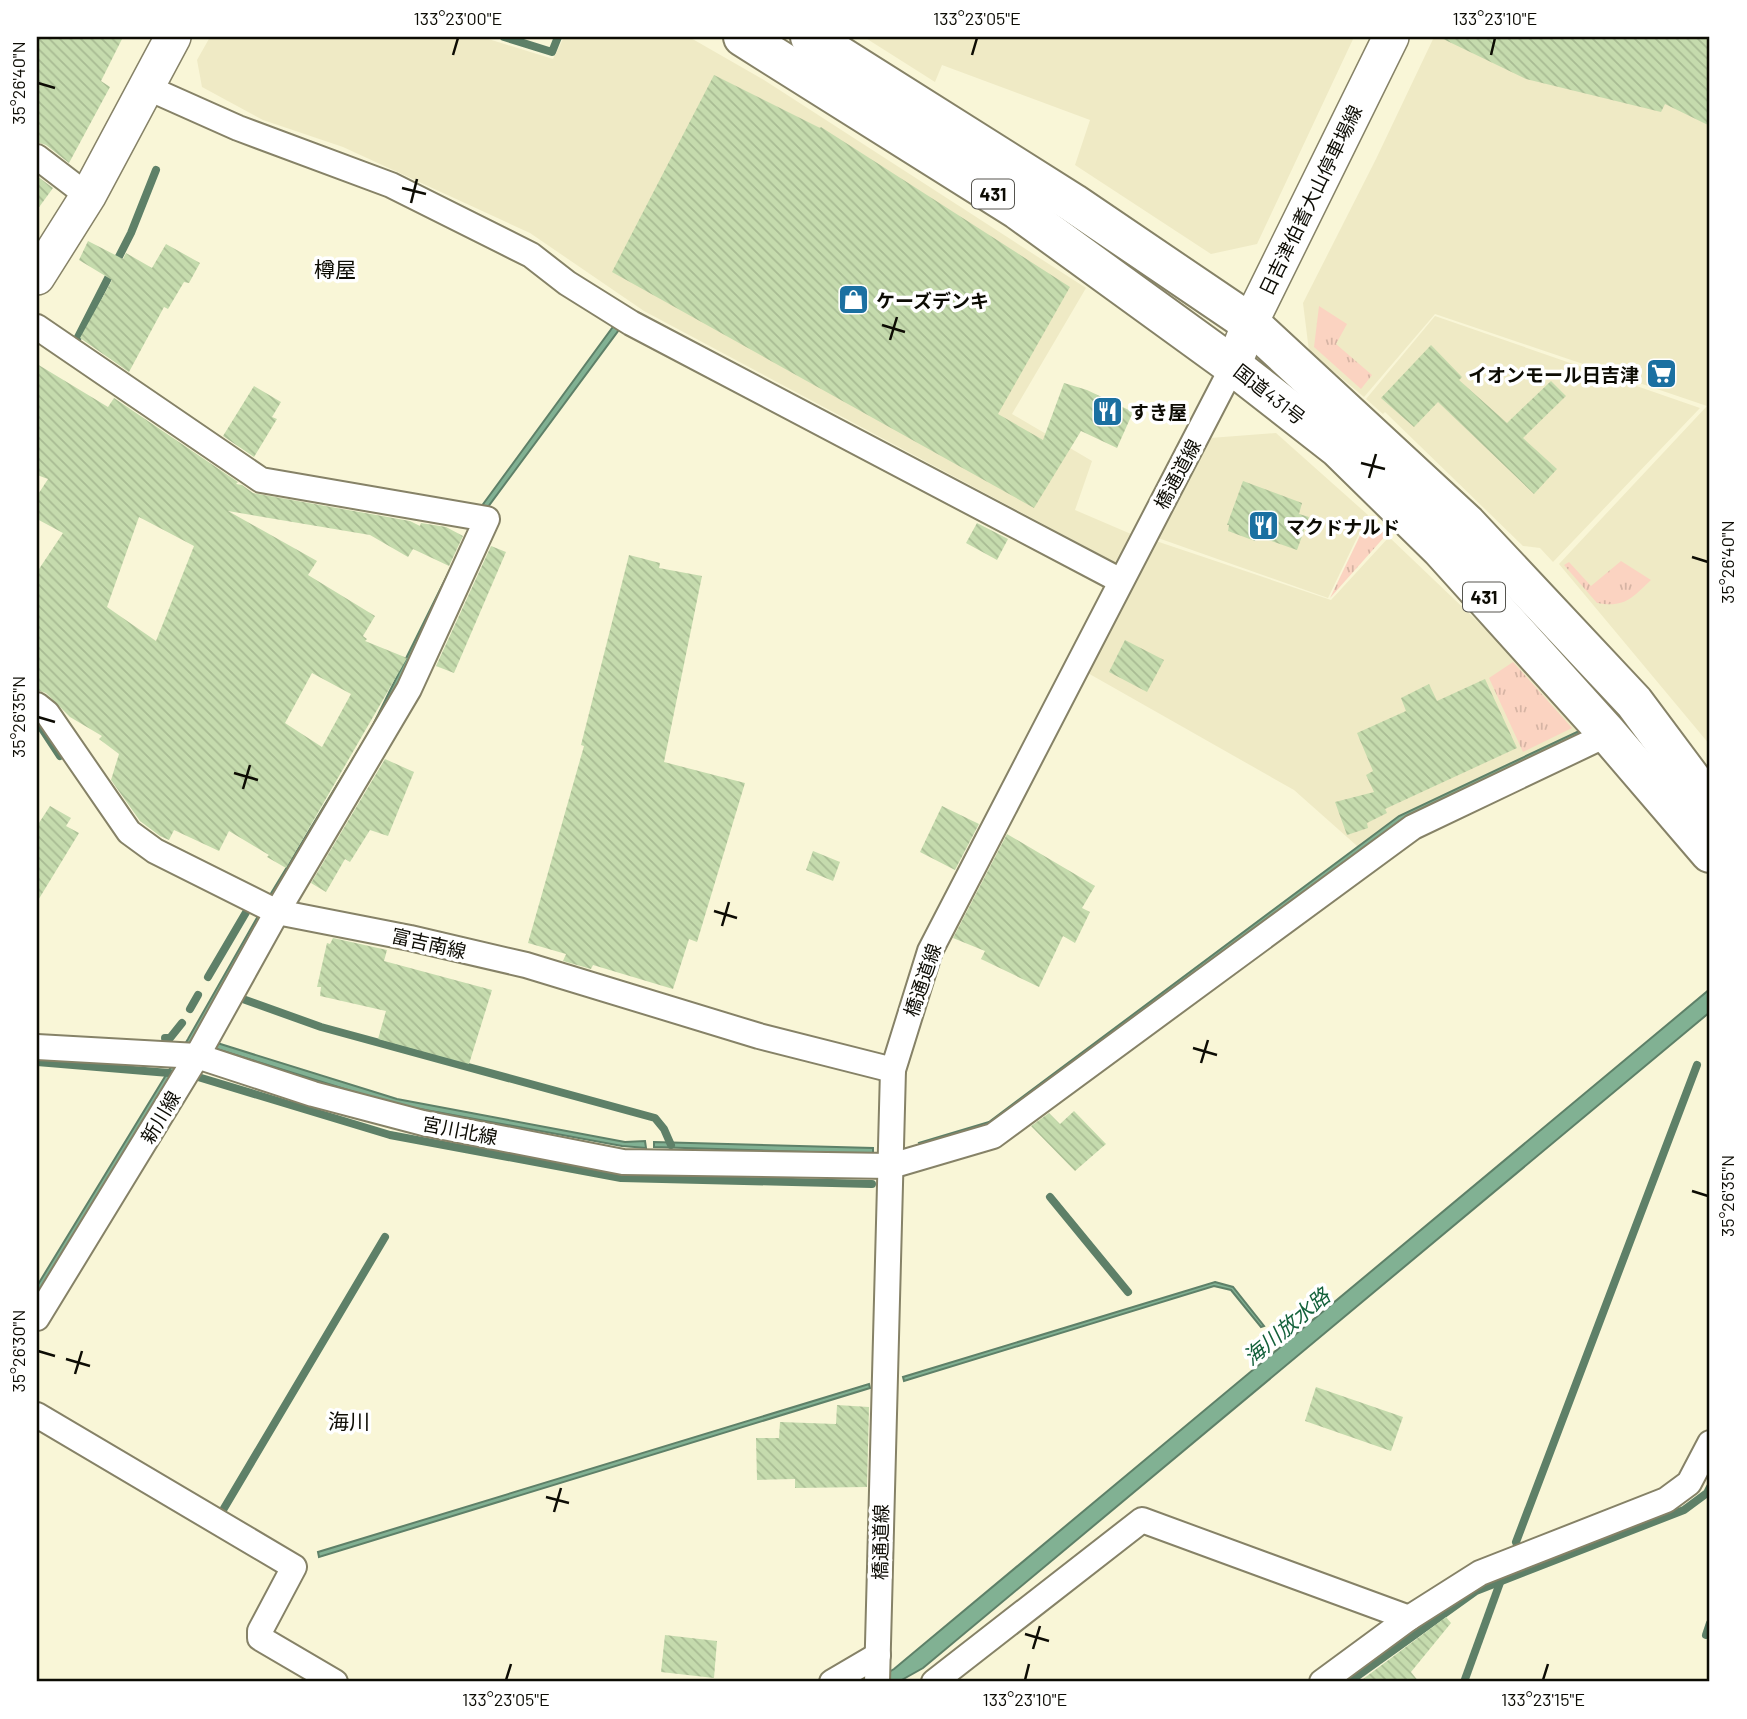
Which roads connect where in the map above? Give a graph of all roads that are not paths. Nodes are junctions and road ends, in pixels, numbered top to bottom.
1 (173, 37) edge
2 (743, 37) edge
3 (810, 37) edge
4 (1391, 37) edge
5 (146, 87) junction
6 (37, 157) edge
7 (88, 196) junction
8 (37, 277) edge
9 (1250, 323) junction
10 (37, 327) edge
11 (1233, 366) junction
12 (1121, 581) junction
13 (37, 705) edge
14 (1608, 734) junction
15 (1710, 804) edge
16 (1710, 853) edge
17 (277, 912) junction
18 (37, 1047) edge
19 (197, 1056) junction
20 (893, 1070) junction
21 (891, 1166) junction
22 (37, 1318) edge
23 (37, 1415) edge
24 (1710, 1443) edge
25 (1409, 1618) junction
26 (877, 1667) edge
27 (335, 1682) edge
28 (832, 1682) edge
29 (934, 1682) edge
30 (1322, 1682) edge

1 - 5 main road
2 - 11 highway, 国道431号 / 431
3 - 9 highway, 国道431号 / 431
4 - 9 main road, 日吉津伯耆大山停車場線
5 - 7 main road
5 - 12 street
6 - 7 street
7 - 8 main road
9 - 11 main road, 日吉津伯耆大山停車場線
9 - 15 highway, 国道431号 / 431
10 - 17 street, 新川線
11 - 12 street, 橋通道線
11 - 14 highway, 国道431号 / 431
12 - 20 street, 橋通道線
13 - 17 street, 富吉南線
14 - 16 highway, 国道431号 / 431
14 - 21 street, 宮川北線
17 - 19 street, 新川線
17 - 20 street, 富吉南線
18 - 19 street, 宮川北線
19 - 21 street, 宮川北線
19 - 22 street, 新川線
20 - 21 street, 橋通道線
21 - 26 street, 橋通道線
23 - 27 street
24 - 25 street
25 - 29 street
25 - 30 street
26 - 28 street

